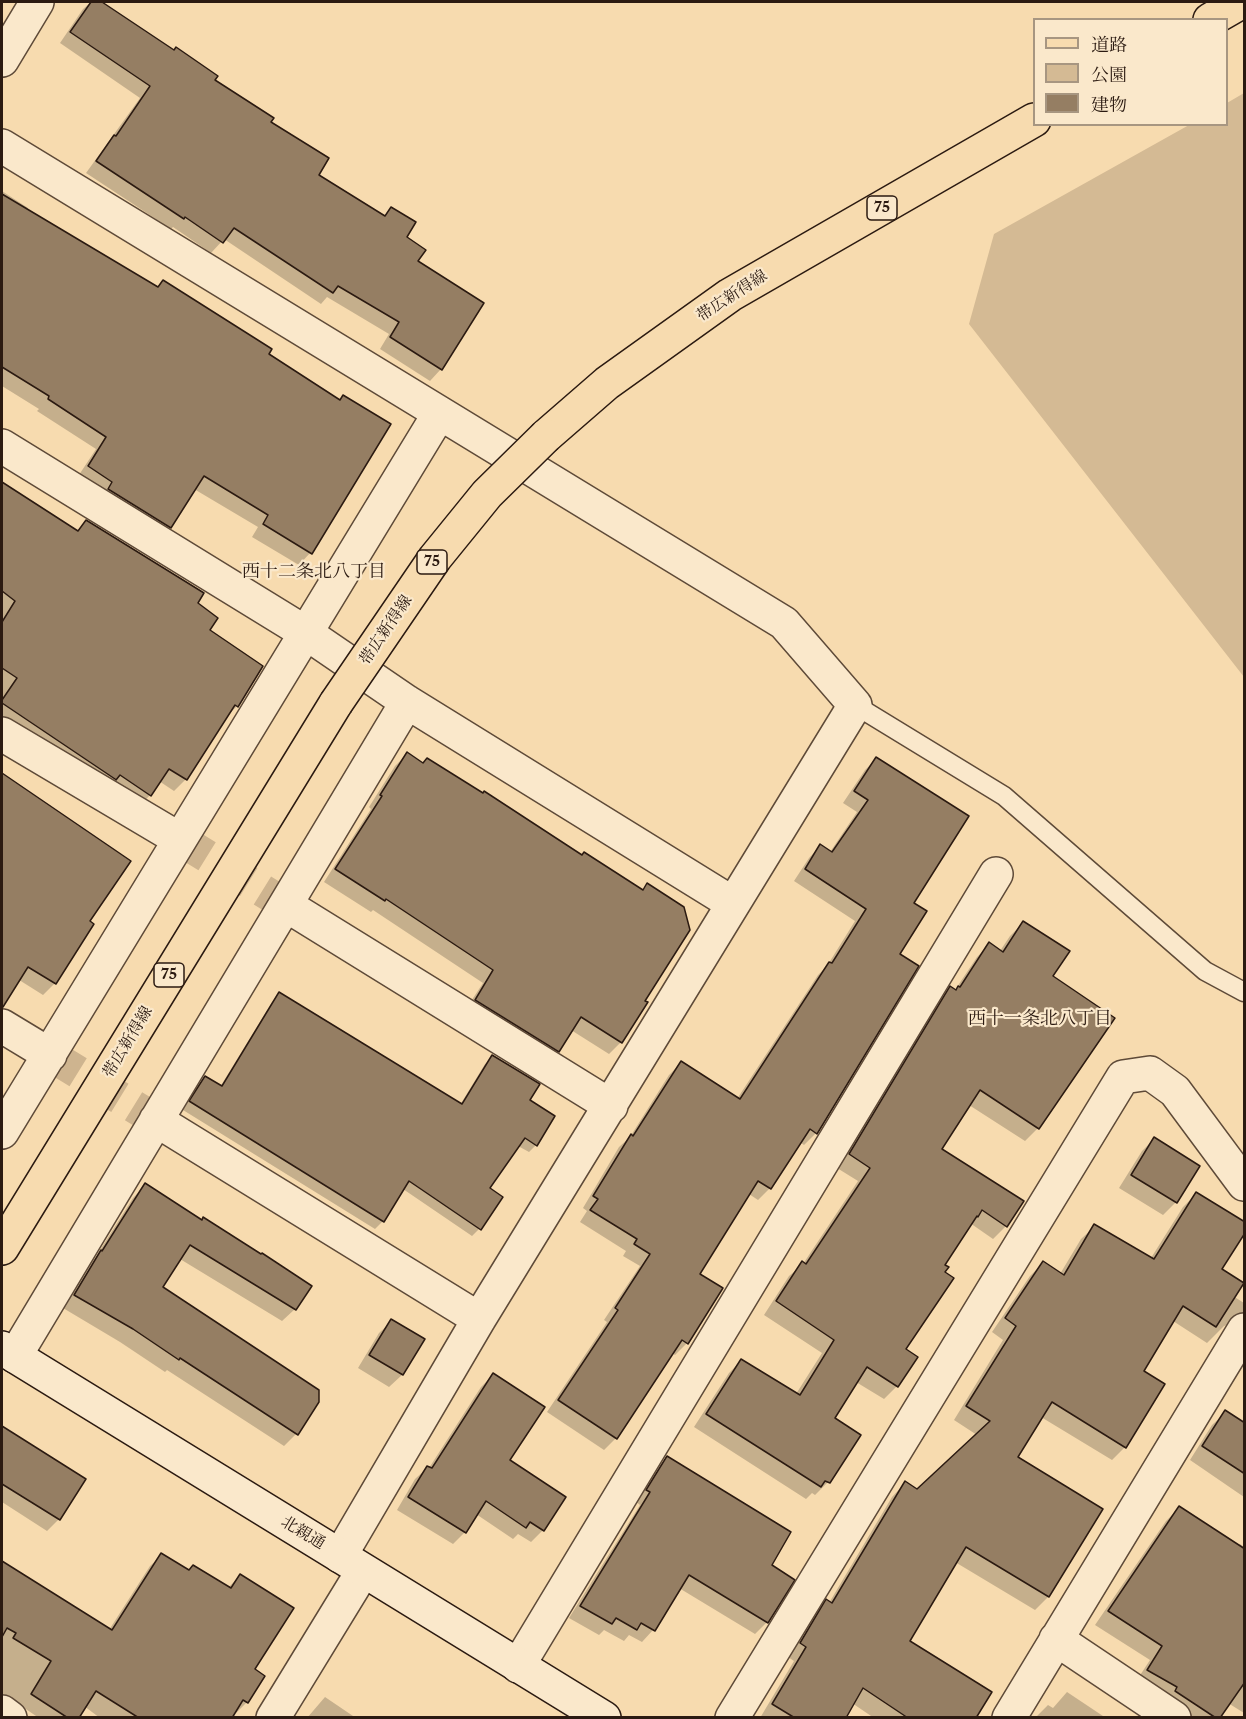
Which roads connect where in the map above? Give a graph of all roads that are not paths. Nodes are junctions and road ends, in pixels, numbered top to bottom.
1 (37, 2) edge
2 (1241, 2) edge
3 (1213, 18) edge
4 (2, 60) edge
5 (1033, 121) edge
6 (2, 146) edge
7 (439, 414) junction
8 (2, 446) edge
9 (306, 633) junction
10 (407, 702) junction
11 (855, 705) junction
12 (2, 734) edge
13 (179, 839) junction
14 (996, 874) dead end
15 (732, 903) junction
16 (286, 904) junction
17 (1245, 992) edge
18 (2, 1026) edge
19 (50, 1055) junction
20 (611, 1106) junction
21 (156, 1120) junction
22 (2, 1132) edge
23 (1245, 1184) edge
24 (2, 1248) edge
25 (479, 1319) junction
26 (1245, 1330) edge
27 (8, 1352) edge
28 (351, 1563) junction
29 (1056, 1640) junction
30 (518, 1666) junction
31 (2, 1712) edge
32 (10, 1718) edge
33 (273, 1718) edge
34 (604, 1718) edge
35 (732, 1718) edge
36 (1009, 1718) edge
37 (1174, 1718) edge

1 - 4 street
2 - 3 main road
5 - 24 main road, 帯広新得線 / 75, bridge
6 - 7 street
7 - 9 street
7 - 11 street
8 - 9 street
9 - 10 street
9 - 13 street
10 - 15 street
10 - 16 street
11 - 15 street
11 - 17 lane
12 - 13 street
13 - 19 street
14 - 30 street
15 - 20 street
16 - 20 street
16 - 21 street
18 - 19 street
19 - 22 street
20 - 25 street
21 - 25 street
21 - 27 street
23 - 35 street
25 - 28 street
26 - 29 street
27 - 28 street, 北親通
28 - 30 street, 北親通
28 - 33 street
29 - 36 street
29 - 37 street
30 - 34 street, 北親通
31 - 32 street

